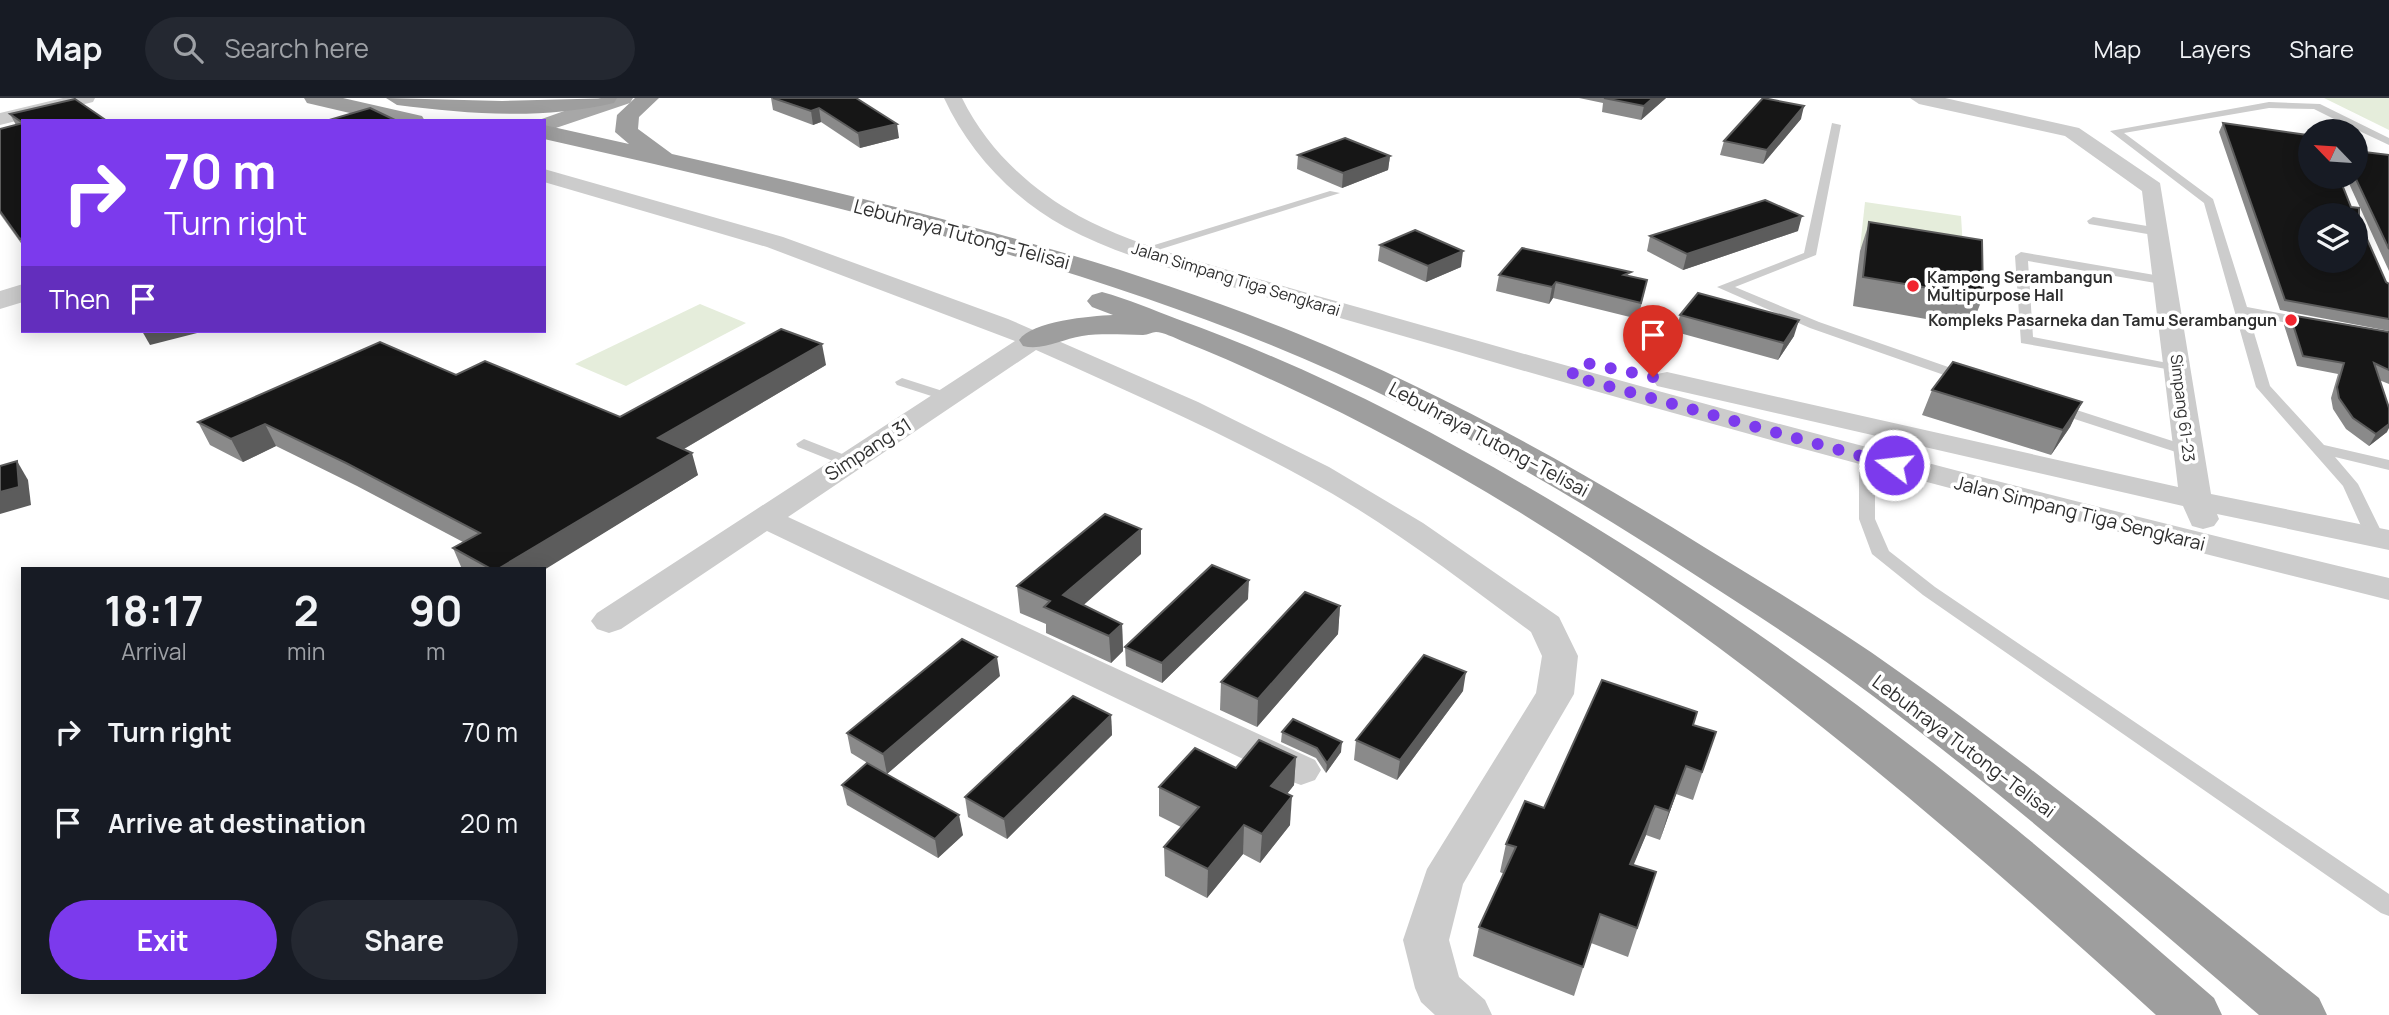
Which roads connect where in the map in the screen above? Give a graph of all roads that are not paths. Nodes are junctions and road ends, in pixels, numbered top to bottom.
1 (86, 98) edge
2 (315, 98) edge
3 (396, 98) edge
4 (606, 98) edge
5 (622, 98) edge
6 (648, 98) edge
7 (953, 98) edge
8 (1919, 98) edge
9 (0, 119) edge
10 (405, 119) edge
11 (487, 119) edge
12 (2343, 119) edge
13 (546, 124) edge
14 (1836, 125) dead end
15 (546, 132) edge
16 (2368, 132) edge
17 (2389, 142) edge
18 (546, 152) edge
19 (672, 161) junction
20 (546, 177) edge
21 (1334, 193) dead end
22 (2093, 221) dead end
23 (2158, 232) junction
24 (1141, 251) junction
25 (2167, 281) junction
26 (21, 294) edge
27 (0, 300) edge
28 (2239, 310) junction
29 (2321, 325) edge
30 (1034, 340) junction
31 (1257, 360) junction
32 (2178, 369) junction
33 (1571, 376) junction
34 (902, 382) dead end
35 (1981, 383) edge
36 (947, 397) junction
37 (2046, 404) edge
38 (804, 444) dead end
39 (2319, 449) junction
40 (2188, 452) junction
41 (1867, 458) junction
42 (849, 462) junction
43 (2389, 465) edge
44 (2196, 500) junction
45 (765, 517) junction
46 (2382, 538) edge
47 (2209, 546) junction
48 (2389, 589) edge
49 (609, 621) dead end
50 (1301, 771) dead end
51 (2389, 906) edge
52 (1468, 1015) edge
53 (2194, 1015) edge
54 (2299, 1015) edge

1 - 9 street
2 - 10 highway
3 - 4 highway
3 - 11 highway
5 - 13 main road
6 - 19 highway
7 - 24 street, Jalan Simpang Tiga Sengkarai
8 - 23 street, Simpang 61-23
12 - 28 lane
14 - 35 lane
15 - 19 highway, Lebuhraya Tutong–Telisai
16 - 17 lane
18 - 31 highway, Lebuhraya Tutong–Telisai
19 - 54 highway, Lebuhraya Tutong–Telisai
20 - 30 street
21 - 24 lane
22 - 23 lane
23 - 25 street, Simpang 61-23
24 - 33 street, Jalan Simpang Tiga Sengkarai
25 - 32 street, Simpang 61-23
25 - 32 lane
26 - 27 street
28 - 29 lane
28 - 39 lane
30 - 31 highway
30 - 36 street, Simpang 31
30 - 52 street
31 - 53 highway, Lebuhraya Tutong–Telisai
32 - 40 street, Simpang 61-23
33 - 41 street, Jalan Simpang Tiga Sengkarai
33 - 44 street, Jalan Simpang Tiga Sengkarai
34 - 36 lane
36 - 42 street, Simpang 31
37 - 40 lane
38 - 42 lane
39 - 43 lane
39 - 46 lane
40 - 44 street, Simpang 61-23
41 - 47 street, Jalan Simpang Tiga Sengkarai
41 - 51 lane
42 - 45 street, Simpang 31
44 - 46 street, Jalan Simpang Tiga Sengkarai
44 - 47 street, Simpang 61-23
45 - 49 street, Simpang 31
45 - 50 street
47 - 48 street, Jalan Simpang Tiga Sengkarai

